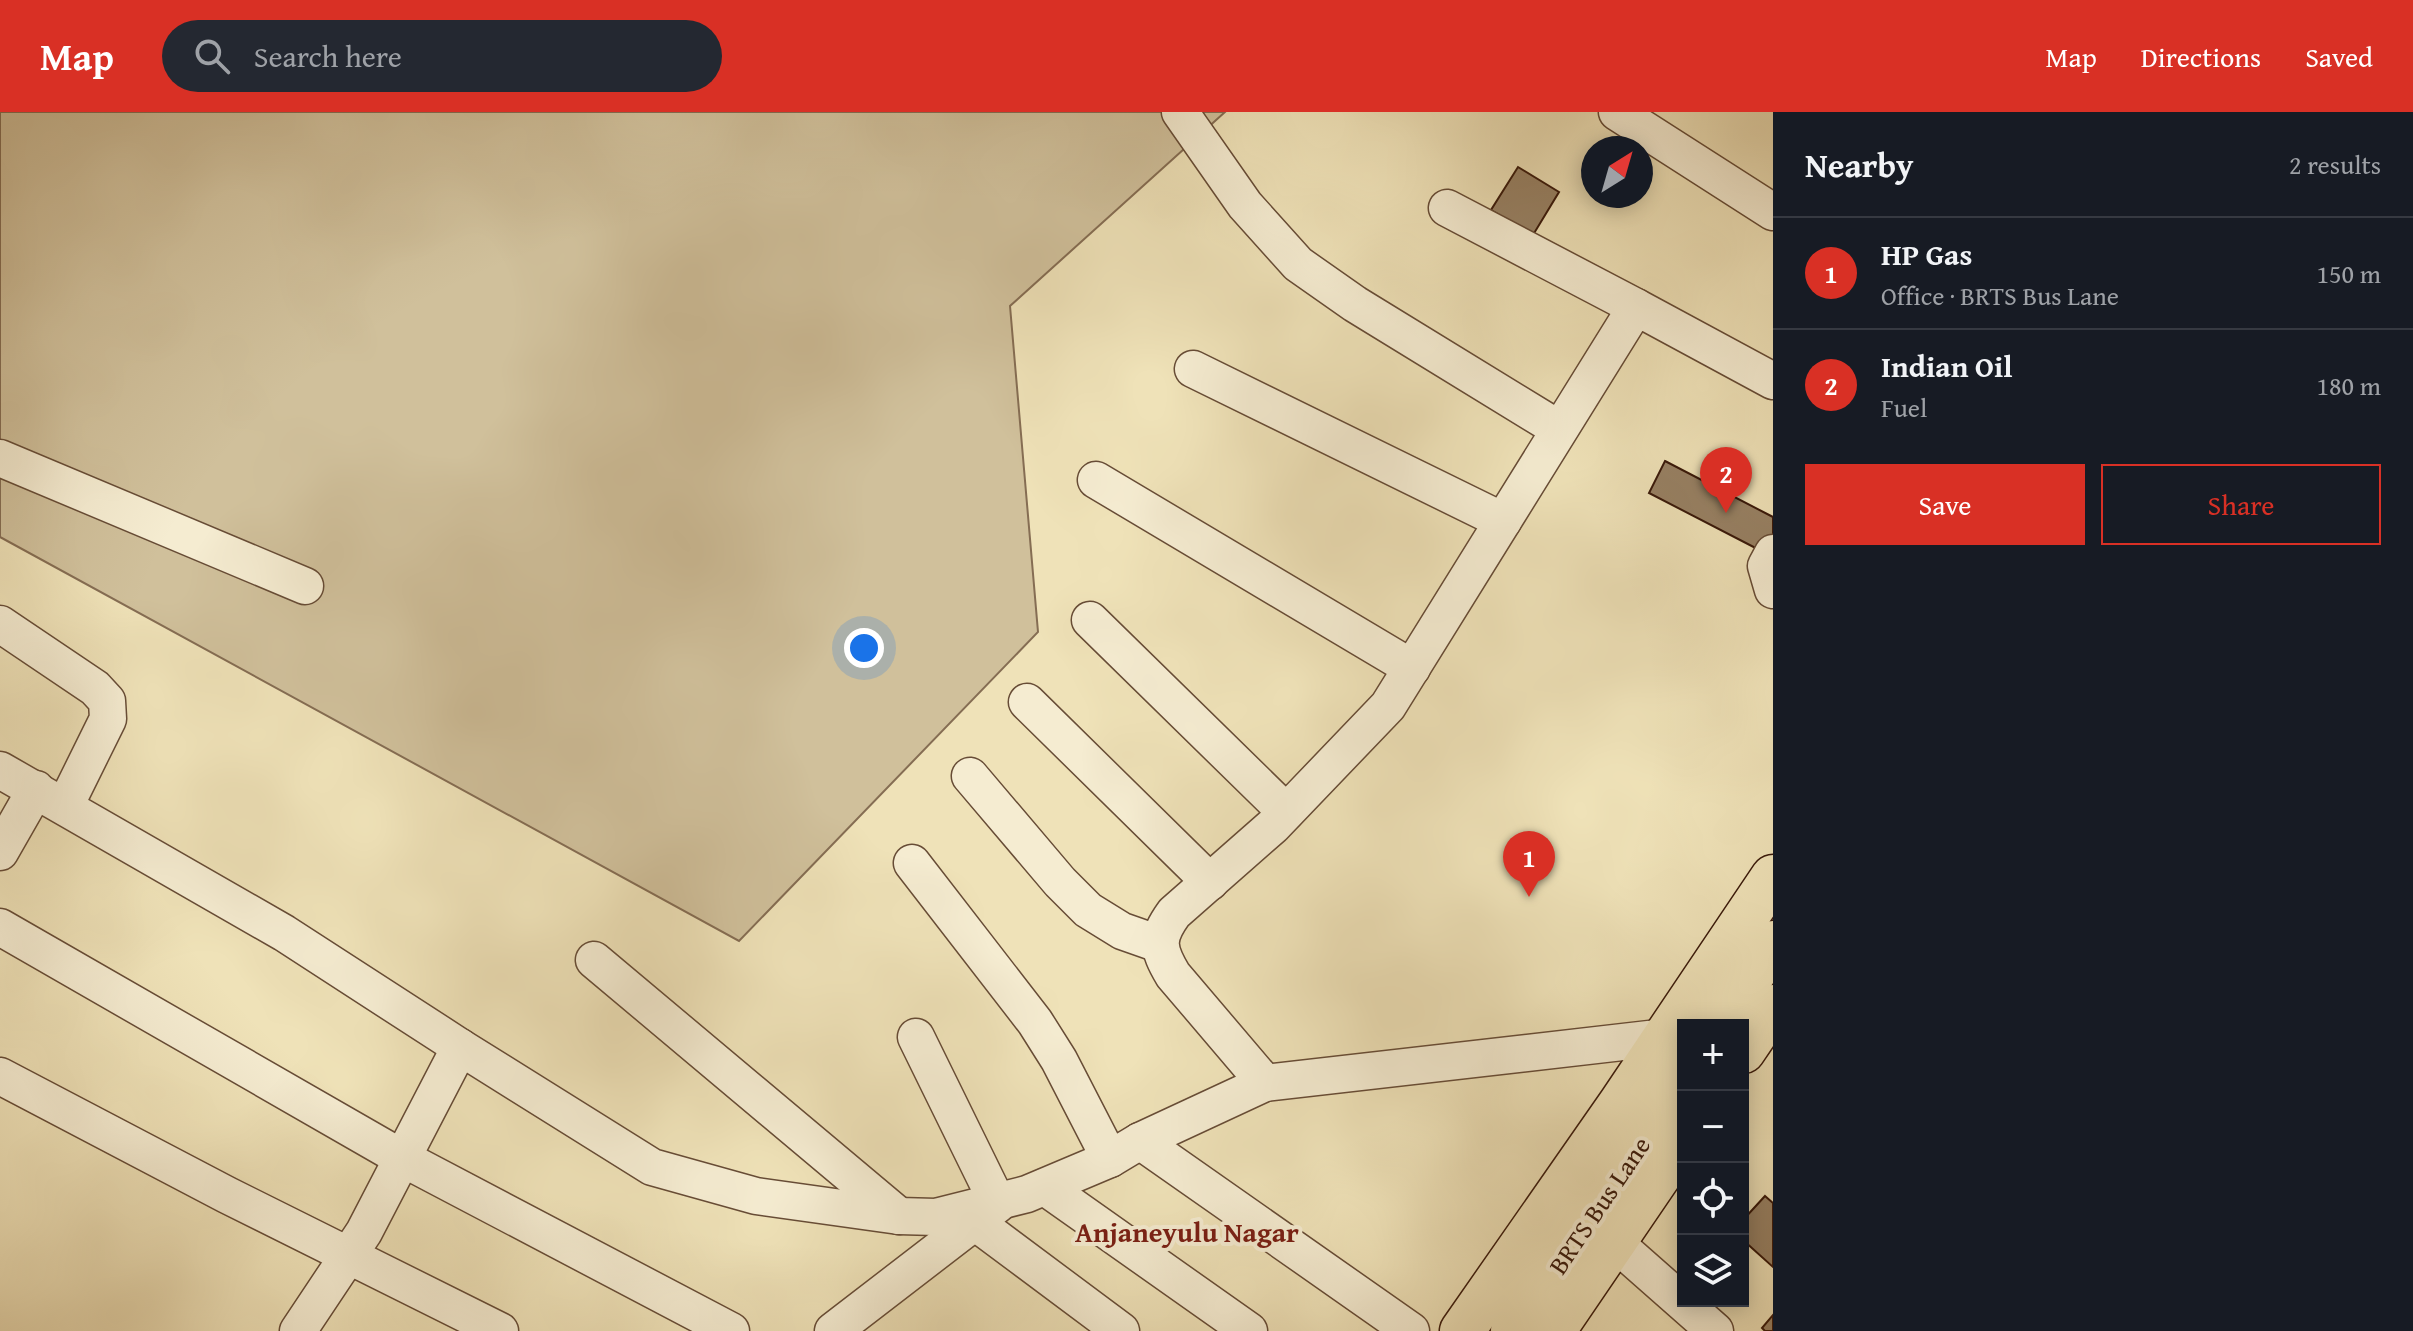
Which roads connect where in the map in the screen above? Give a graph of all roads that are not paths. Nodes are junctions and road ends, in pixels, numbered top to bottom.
1 (1180, 112) edge
2 (1617, 112) edge
3 (1447, 208) dead end
4 (1773, 212) edge
5 (1636, 307) junction
6 (1193, 369) dead end
7 (1773, 381) edge
8 (1559, 429) junction
9 (0, 458) edge
10 (1096, 480) dead end
11 (1503, 521) junction
12 (1773, 553) edge
13 (305, 586) dead end
14 (1773, 590) edge
15 (1090, 620) dead end
16 (0, 624) edge
17 (1412, 668) junction
18 (1027, 702) dead end
19 (0, 770) edge
20 (970, 776) dead end
21 (51, 798) junction
22 (1286, 812) junction
23 (0, 852) edge
24 (912, 863) dead end
25 (1773, 877) edge
26 (1210, 882) junction
27 (0, 927) edge
28 (1773, 943) edge
29 (1159, 944) junction
30 (594, 960) dead end
31 (1773, 1007) edge
32 (1723, 1019) edge
33 (916, 1037) dead end
34 (1666, 1037) junction
35 (1749, 1042) edge
36 (460, 1047) junction
37 (0, 1076) edge
38 (1265, 1083) junction
39 (1677, 1088) edge
40 (1677, 1149) edge
41 (1125, 1150) junction
42 (402, 1158) junction
43 (1045, 1187) junction
44 (986, 1213) junction
45 (899, 1216) junction
46 (1614, 1242) junction
47 (350, 1254) junction
48 (298, 1331) edge
49 (499, 1331) edge
50 (731, 1331) edge
51 (833, 1331) edge
52 (1121, 1331) edge
53 (1249, 1331) edge
54 (1411, 1331) edge
55 (1462, 1331) edge
56 (1513, 1331) edge
57 (1553, 1331) edge
58 (1715, 1331) edge

1 - 8 street
2 - 4 street
3 - 5 street
5 - 7 street
5 - 8 street
6 - 11 street
8 - 11 street
9 - 13 street
10 - 17 street
11 - 17 street
12 - 14 street
15 - 22 street
16 - 21 street
17 - 22 street
18 - 26 street
19 - 21 street
20 - 29 street
21 - 23 street
21 - 36 street
22 - 26 street
24 - 41 street
25 - 34 main road
26 - 29 street
27 - 42 street
28 - 32 main road
29 - 38 street
30 - 45 street
31 - 35 main road
33 - 44 street
34 - 38 street
34 - 55 main road
36 - 42 street
36 - 45 street
37 - 47 street
38 - 41 street
39 - 56 main road, BRTS Bus Lane
40 - 46 main road
41 - 43 street
41 - 54 street
42 - 47 street
42 - 50 street
43 - 44 street
43 - 53 street
44 - 45 street
44 - 51 street
44 - 52 street
46 - 57 main road
46 - 58 street
47 - 48 street
47 - 49 street

